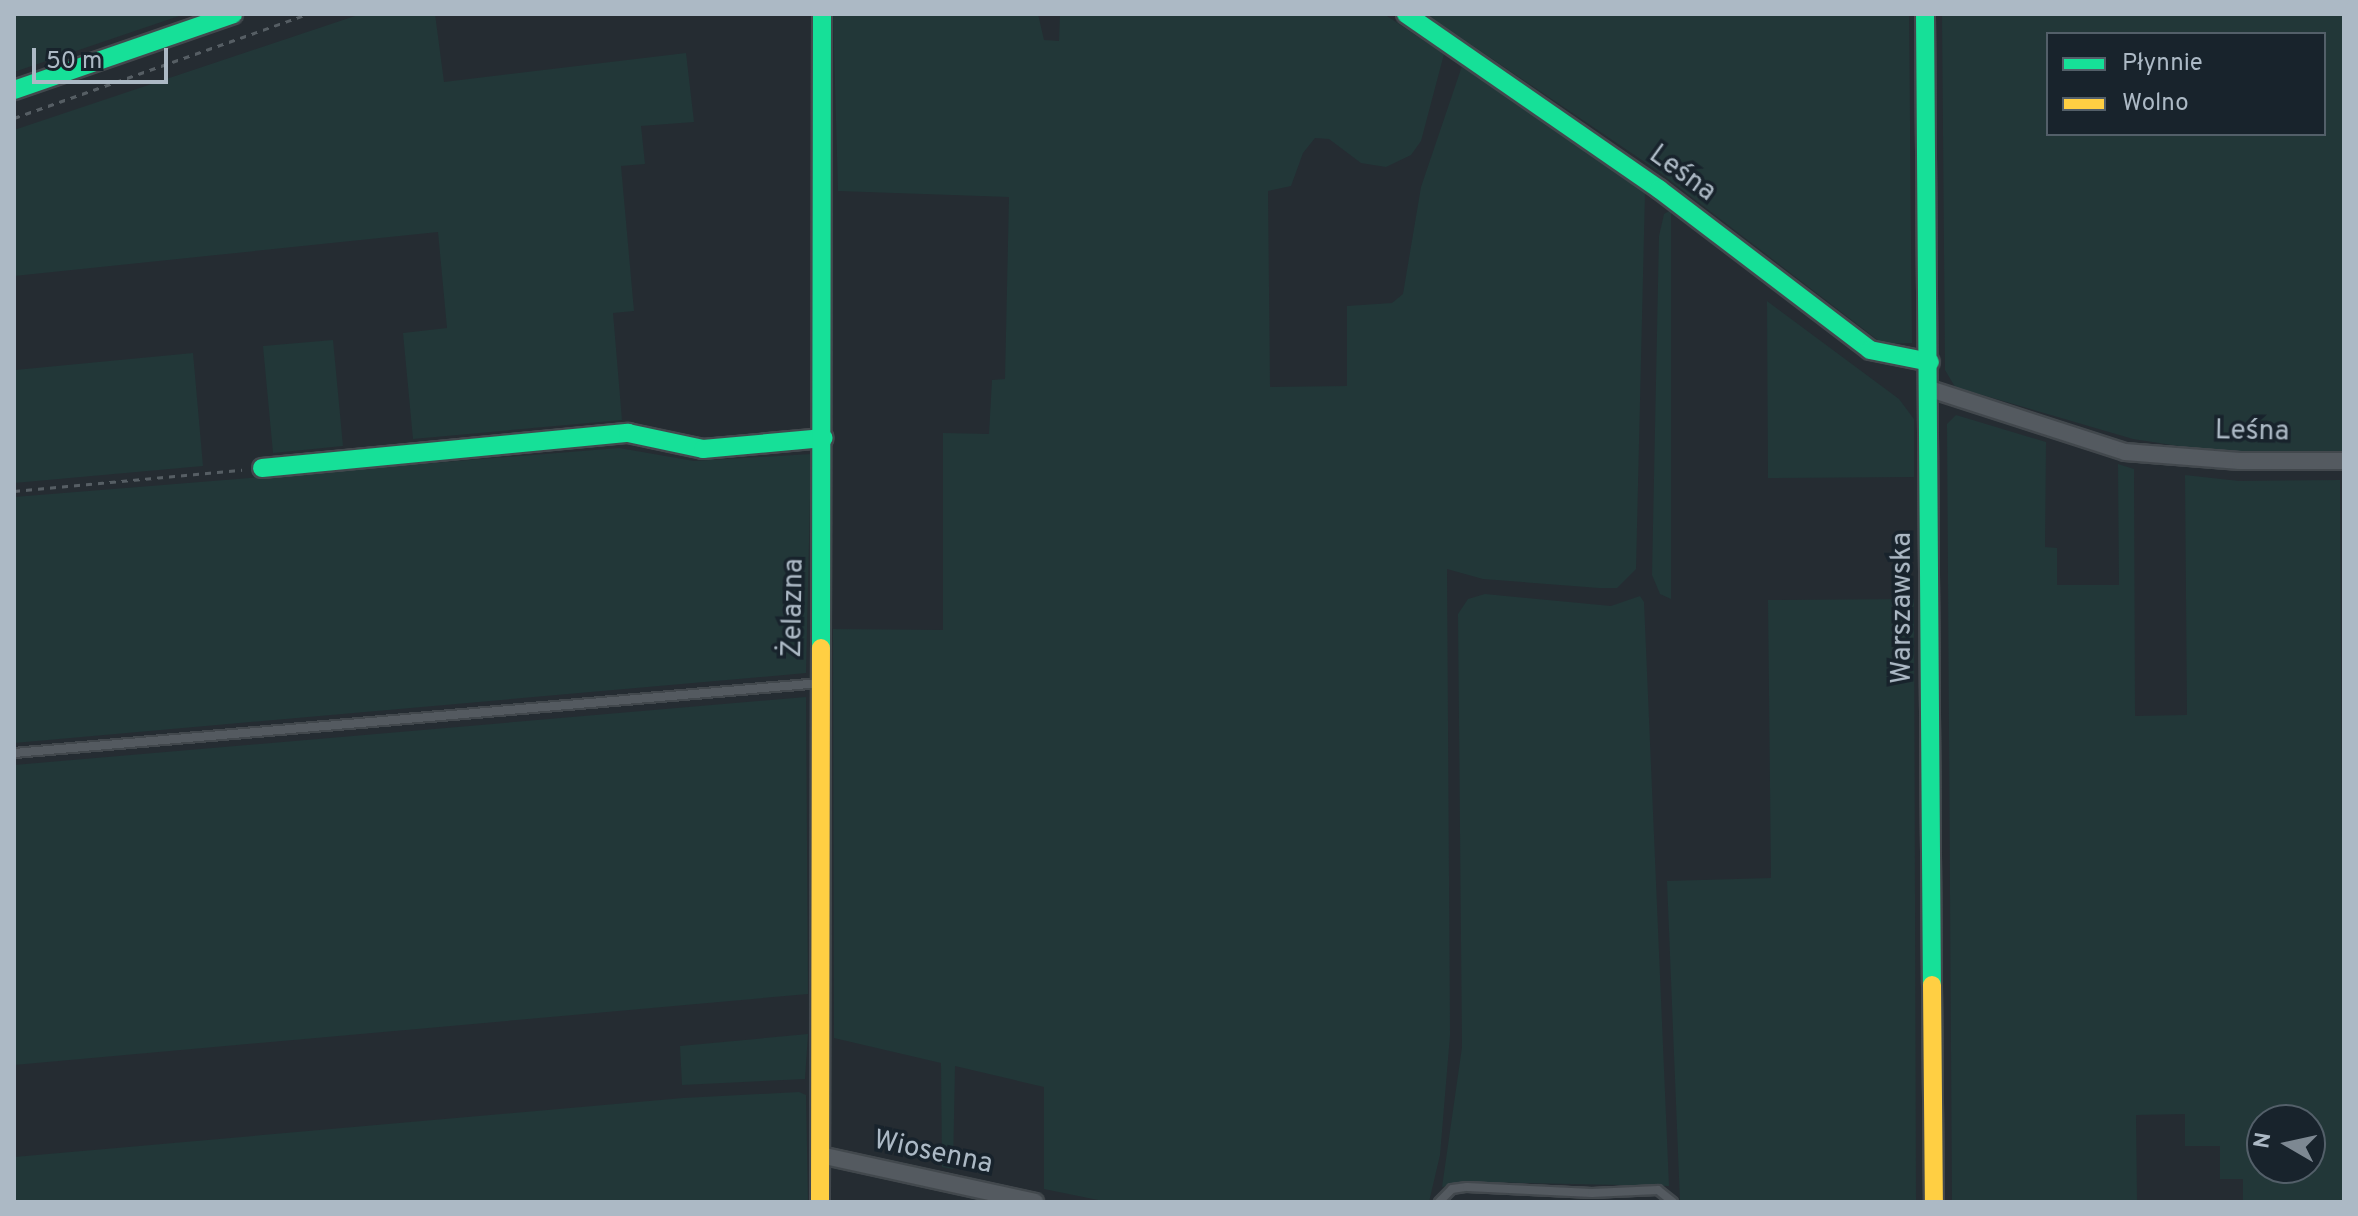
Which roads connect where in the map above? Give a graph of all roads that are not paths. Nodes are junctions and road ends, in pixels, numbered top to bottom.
1 (822, 14) edge
2 (1406, 14) edge
3 (1925, 14) edge
4 (221, 16) edge
5 (14, 90) edge
6 (1930, 362) junction
7 (1930, 389) junction
8 (823, 438) junction
9 (2344, 461) edge
10 (262, 468) road end
11 (821, 683) junction
12 (14, 753) edge
13 (820, 1155) junction
14 (820, 1202) edge
15 (1035, 1202) edge
16 (1439, 1202) edge
17 (1673, 1202) edge
18 (1934, 1202) edge

1 - 8 street, Żelazna
2 - 6 street, Leśna
3 - 6 street, Warszawska
4 - 5 street
6 - 7 street, Warszawska
7 - 9 street, Leśna
7 - 18 street, Warszawska
8 - 10 street
8 - 11 street, Żelazna
11 - 12 lane
11 - 13 street, Żelazna
13 - 14 street, Żelazna
13 - 15 street, Wiosenna
16 - 17 lane

